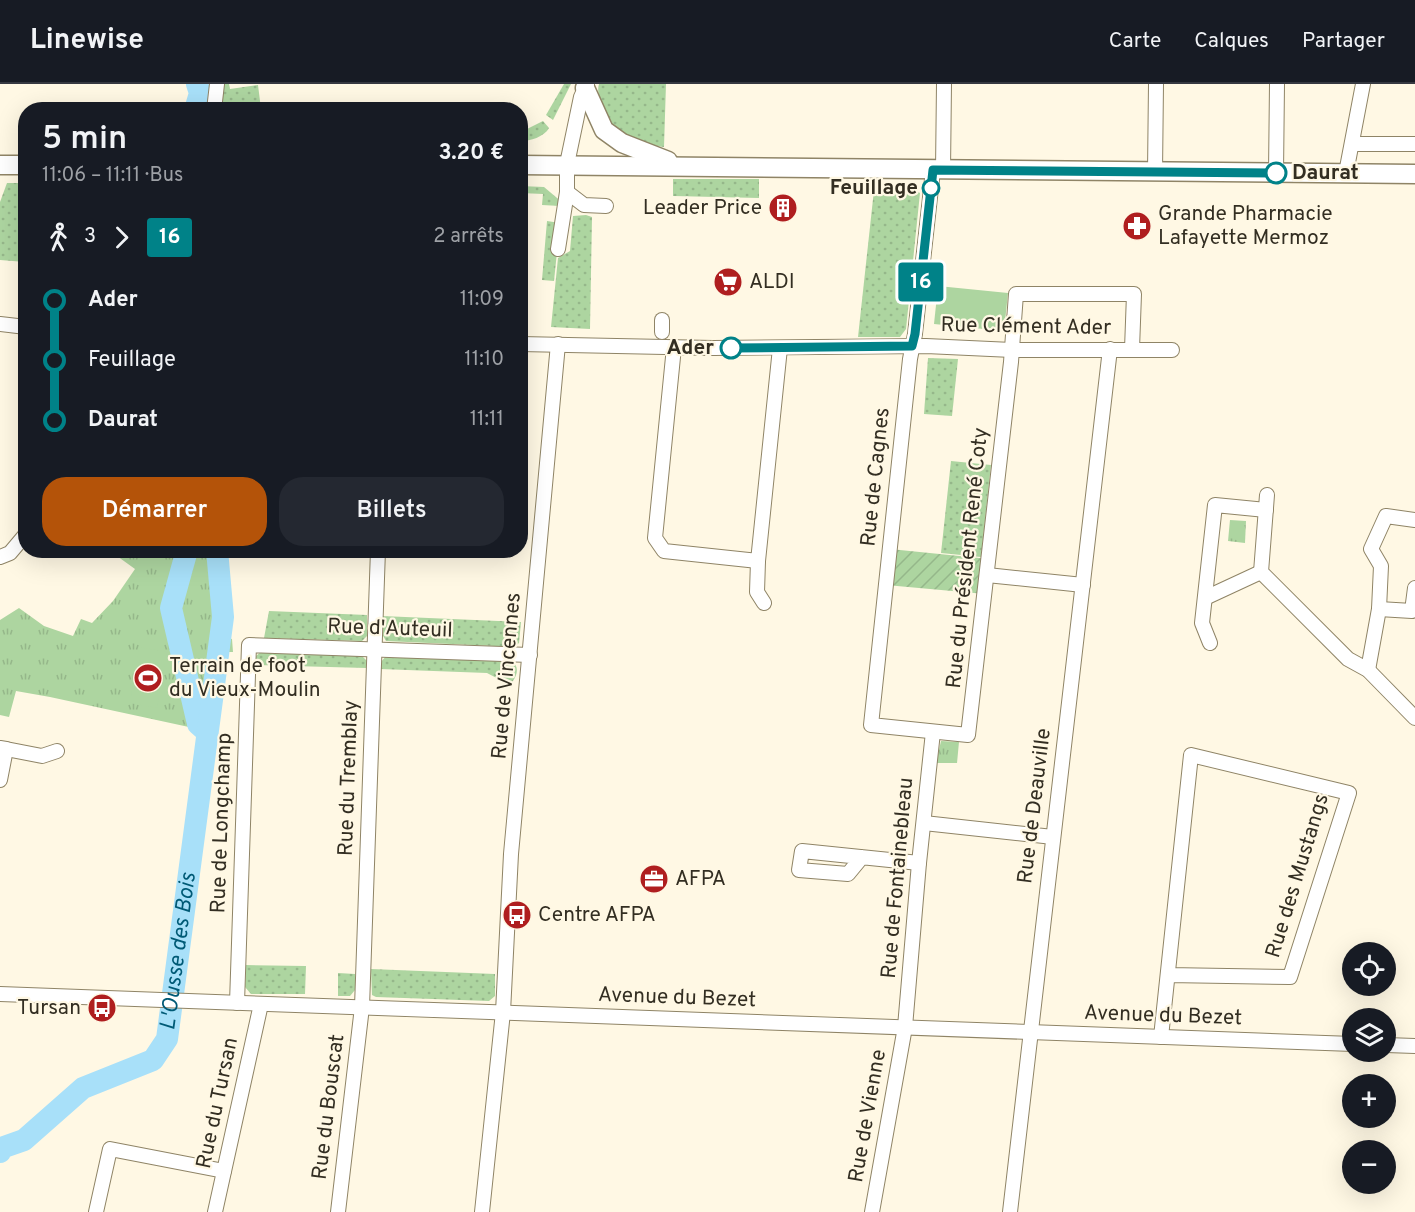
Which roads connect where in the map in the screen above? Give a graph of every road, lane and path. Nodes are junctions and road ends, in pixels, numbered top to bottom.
1 (217, 84) edge
2 (944, 84) edge
3 (1156, 84) edge
4 (1276, 84) edge
5 (1363, 84) edge
6 (586, 86) edge
7 (215, 102) edge
8 (1352, 144) junction
9 (1415, 144) edge
10 (567, 164) junction
11 (0, 165) edge
12 (18, 165) edge
13 (528, 165) edge
14 (681, 166) junction
15 (938, 170) junction
16 (1155, 172) junction
17 (1276, 173) junction
18 (1346, 173) junction
19 (1415, 174) edge
20 (567, 192) junction
21 (606, 206) dead end
22 (558, 249) dead end
23 (0, 324) edge
24 (18, 326) edge
25 (528, 344) edge
26 (558, 344) junction
27 (912, 346) junction
28 (674, 347) junction
29 (780, 348) junction
30 (1110, 349) junction
31 (1132, 349) junction
32 (1012, 350) junction
33 (1172, 350) dead end
34 (1267, 495) dead end
35 (1266, 510) junction
36 (1415, 520) edge
37 (18, 544) edge
38 (0, 557) edge
39 (378, 558) edge
40 (758, 561) junction
41 (1261, 572) junction
42 (987, 575) junction
43 (1083, 585) junction
44 (1415, 588) edge
45 (1205, 598) junction
46 (764, 603) dead end
47 (1379, 609) junction
48 (1210, 642) dead end
49 (249, 645) joint
50 (375, 649) junction
51 (530, 655) junction
52 (1368, 670) junction
53 (1415, 718) edge
54 (933, 732) junction
55 (3, 749) edge
56 (57, 751) dead end
57 (0, 780) edge
58 (924, 823) junction
59 (1053, 837) junction
60 (862, 857) dead end
61 (919, 863) junction
62 (1168, 975) junction
63 (0, 994) edge
64 (237, 1003) junction
65 (261, 1004) junction
66 (362, 1007) junction
67 (503, 1012) junction
68 (905, 1027) junction
69 (1030, 1032) junction
70 (1161, 1036) junction
71 (1342, 1044) edge
72 (1396, 1045) edge
73 (1415, 1046) edge
74 (224, 1171) junction
75 (96, 1212) edge
76 (215, 1212) edge
77 (338, 1212) edge
78 (482, 1212) edge
79 (872, 1212) edge
80 (1010, 1212) edge

1 - 7 street
2 - 15 street, Rue de Cagnes
3 - 16 street
4 - 17 street
5 - 8 street
6 - 10 street
6 - 14 main road
8 - 9 street
8 - 18 street
10 - 13 main road
10 - 14 main road
10 - 20 street
11 - 12 main road
14 - 15 main road
15 - 16 main road
15 - 27 street, Rue de Cagnes
16 - 17 main road
17 - 18 main road
18 - 19 main road
20 - 21 street
20 - 22 street
23 - 24 street
25 - 26 street, Rue Clément Ader
26 - 28 street, Rue Clément Ader
26 - 51 street, Rue de Vincennes
27 - 29 street, Rue Clément Ader
27 - 32 street, Rue Clément Ader
27 - 54 street, Rue de Cagnes
28 - 29 street, Rue Clément Ader
28 - 40 street
29 - 40 street
30 - 31 street, Rue Clément Ader
30 - 32 street, Rue Clément Ader
30 - 43 street, Rue de Deauville
31 - 32 street, Rue du Président René Coty
31 - 33 street, Rue Clément Ader
32 - 42 street, Rue du Président René Coty
34 - 35 street
35 - 41 street
35 - 45 street
36 - 47 street
37 - 38 street
39 - 50 street, Rue du Tremblay
40 - 46 street
41 - 45 street
41 - 52 street
42 - 43 street
42 - 54 street, Rue du Président René Coty
43 - 59 street, Rue de Deauville
44 - 47 street
45 - 48 street
47 - 52 street
49 - 50 street, Rue d'Auteuil
49 - 64 street, Rue de Longchamp
50 - 51 street, Rue d'Auteuil
50 - 66 street, Rue du Tremblay
51 - 67 street, Rue de Vincennes
52 - 53 street
54 - 58 street, Rue de Fontainebleau
55 - 56 street
55 - 57 street
58 - 59 street
58 - 61 street, Rue de Fontainebleau
59 - 69 street, Rue de Deauville
60 - 61 street
61 - 68 street, Rue de Fontainebleau
62 - 62 street, Rue des Mustangs
62 - 70 street, Rue des Mustangs
63 - 64 street, Avenue du Bezet
64 - 65 street, Avenue du Bezet
65 - 66 street, Avenue du Bezet
65 - 74 street, Rue du Tursan
66 - 67 street, Avenue du Bezet
66 - 77 street, Rue du Bouscat
67 - 68 street, Avenue du Bezet
67 - 78 street, Rue de Vincennes
68 - 69 street, Avenue du Bezet
68 - 79 street, Rue de Vienne
69 - 70 street, Avenue du Bezet
69 - 80 street, Rue de Deauville
70 - 71 street, Avenue du Bezet
72 - 73 street
74 - 75 street
74 - 76 street, Rue du Tursan

